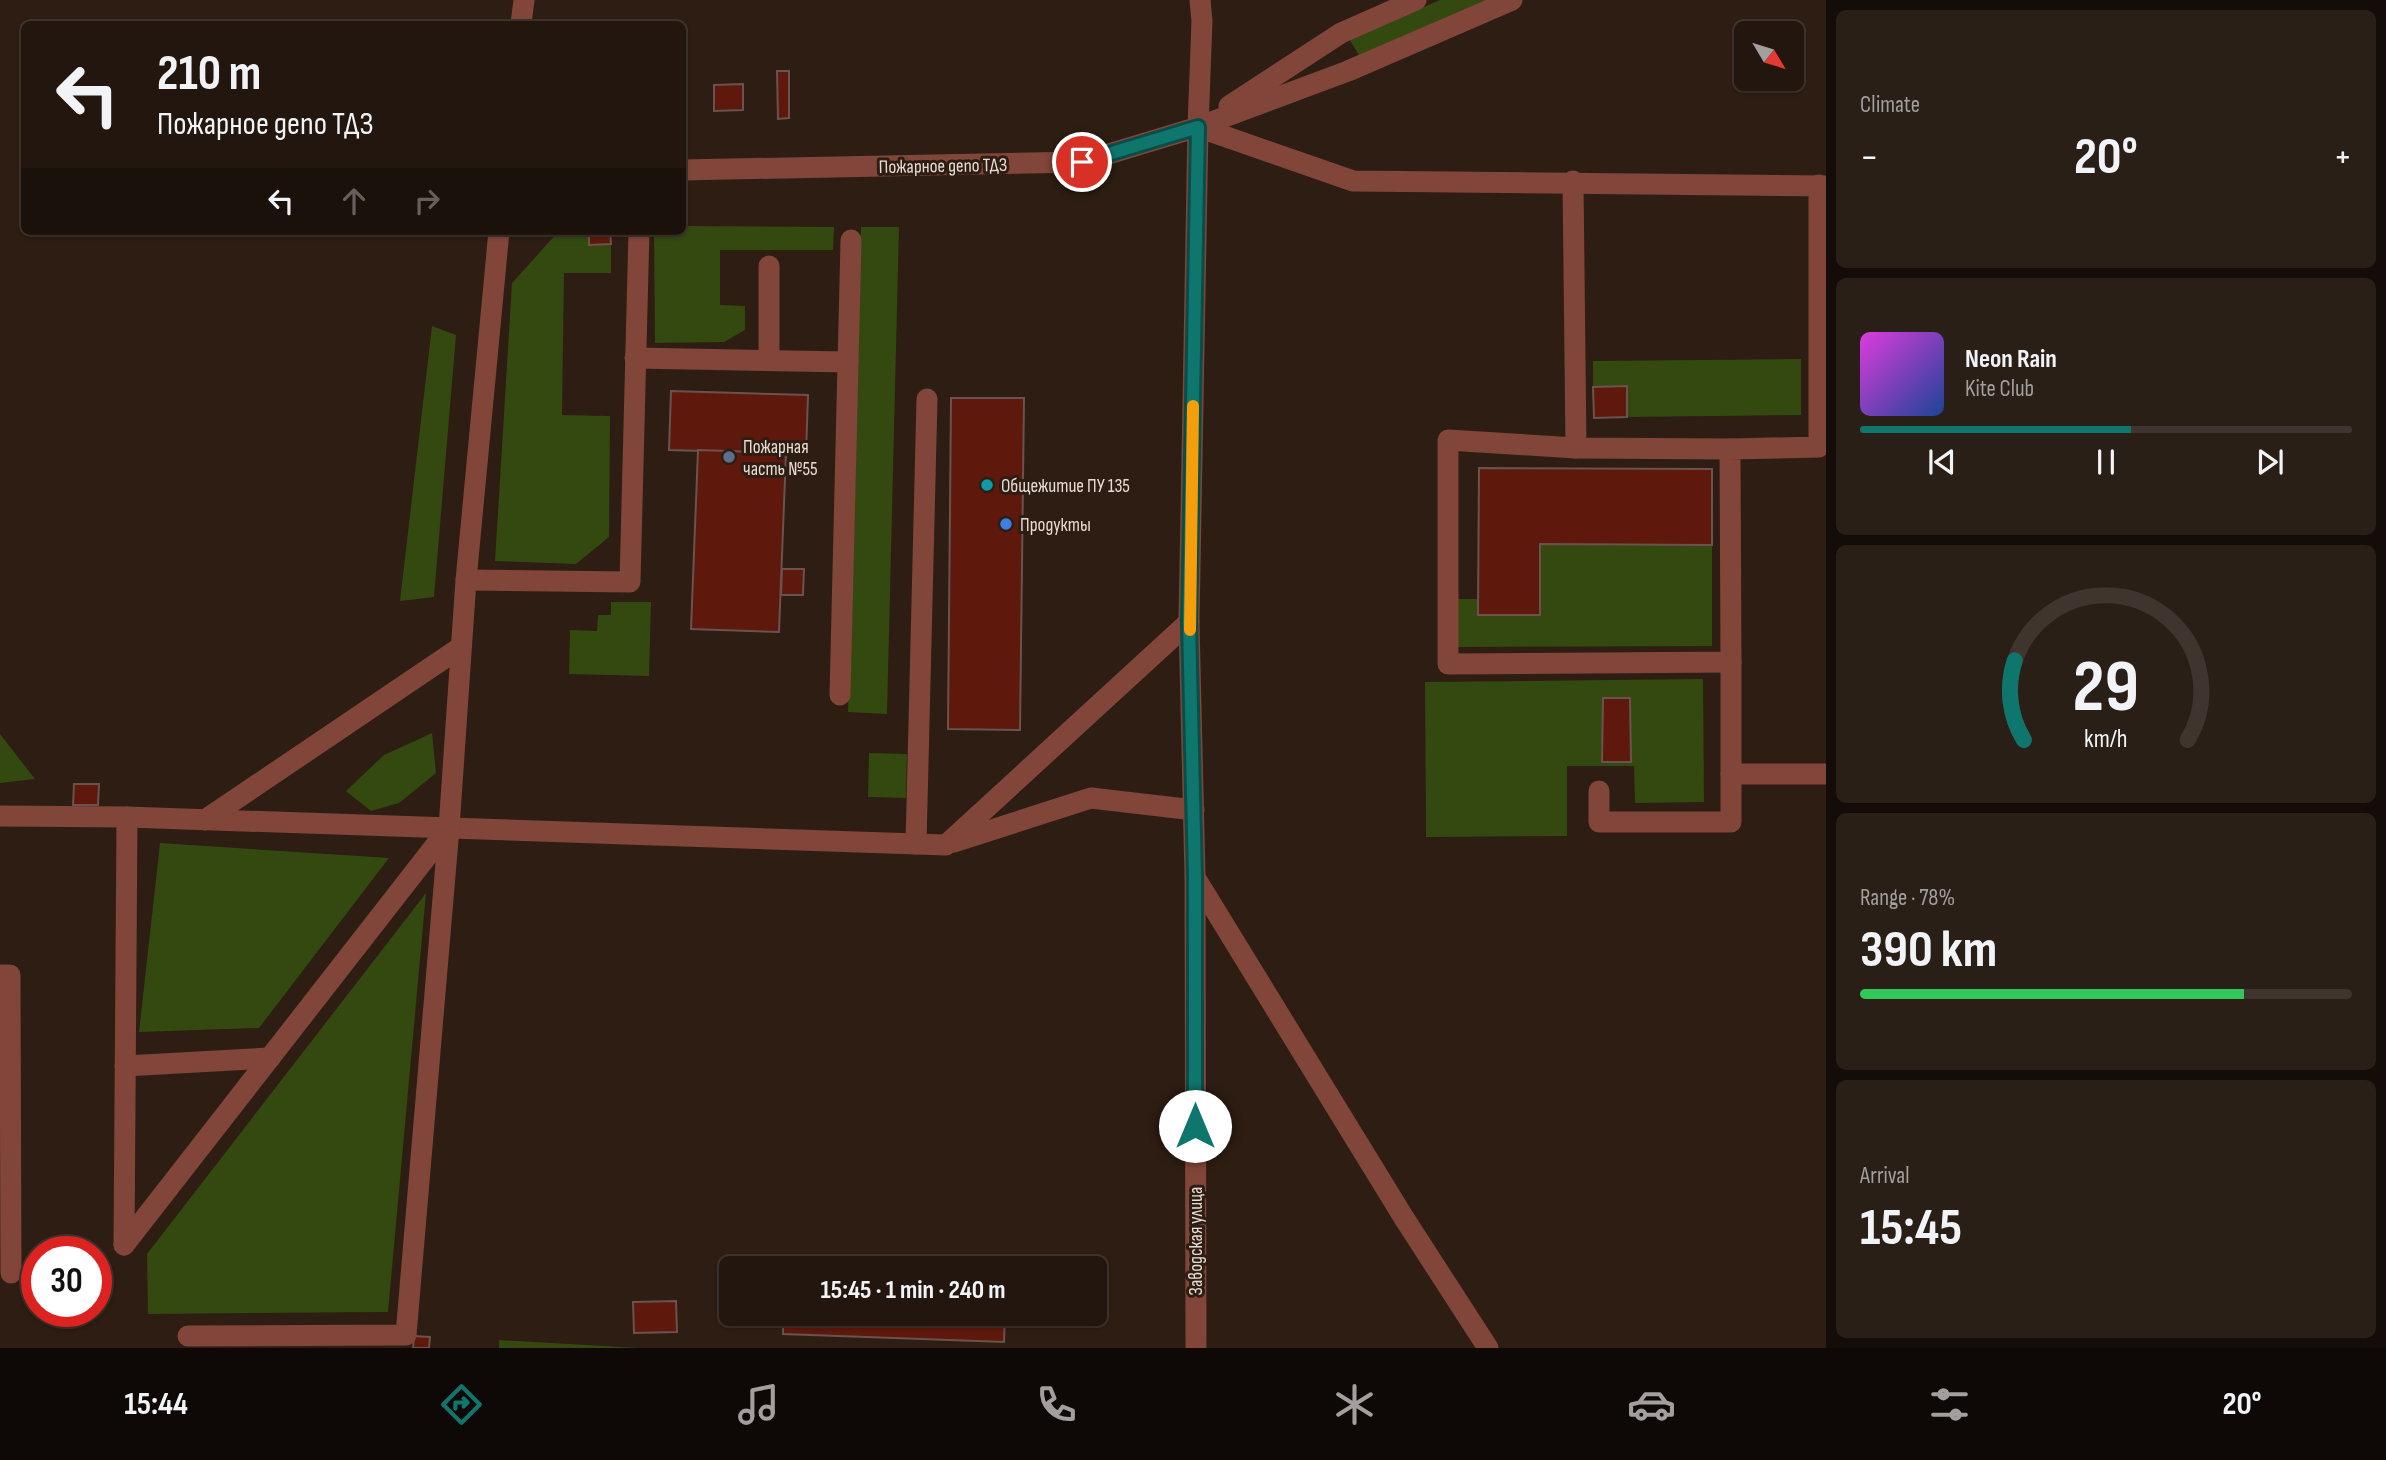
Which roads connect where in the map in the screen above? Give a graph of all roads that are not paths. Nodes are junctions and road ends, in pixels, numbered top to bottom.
1 (524, 0) edge
2 (1200, 0) edge
3 (1416, 0) edge
4 (1512, 0) edge
5 (521, 21) edge
6 (1198, 127) junction
7 (686, 170) edge
8 (1573, 181) junction
9 (1822, 186) edge
10 (499, 235) edge
11 (639, 235) edge
12 (851, 240) dead end
13 (769, 266) dead end
14 (635, 358) junction
15 (769, 360) junction
16 (848, 362) junction
17 (926, 399) dead end
18 (1822, 447) edge
19 (1576, 448) junction
20 (1730, 449) junction
21 (466, 580) junction
22 (1189, 622) junction
23 (461, 648) junction
24 (1731, 662) junction
25 (839, 695) dead end
26 (1826, 774) edge
27 (1731, 775) junction
28 (1599, 791) dead end
29 (1194, 810) junction
30 (0, 816) edge
31 (127, 817) junction
32 (205, 820) junction
33 (449, 828) junction
34 (916, 844) junction
35 (946, 845) junction
36 (1195, 877) junction
37 (0, 975) edge
38 (270, 1058) junction
39 (125, 1066) junction
40 (12, 1273) dead end
41 (188, 1336) dead end
42 (406, 1341) edge
43 (1196, 1348) edge
44 (1488, 1348) edge

1 - 5 street
2 - 6 street, Заводская улица
3 - 6 street
4 - 6 street
6 - 7 street, Пожарное депо ТДЗ
6 - 8 street
6 - 22 street, Заводская улица
8 - 9 street
8 - 19 street
9 - 18 street
10 - 21 street
11 - 14 street
12 - 16 street
13 - 15 street
14 - 15 street
14 - 21 street
15 - 16 street
16 - 25 street
17 - 34 street
18 - 20 street
19 - 20 street
19 - 24 street
20 - 24 street
21 - 23 street
22 - 29 street, Заводская улица
22 - 35 street
23 - 32 street
23 - 33 street
24 - 27 street
26 - 27 street
27 - 28 street
29 - 35 street
29 - 36 street, Заводская улица
30 - 31 street
31 - 32 street
31 - 39 street
32 - 33 street
33 - 34 street
33 - 38 street
33 - 42 street
34 - 35 street
36 - 43 street, Заводская улица
36 - 44 street
37 - 40 street
38 - 39 street
38 - 39 street
41 - 42 street

